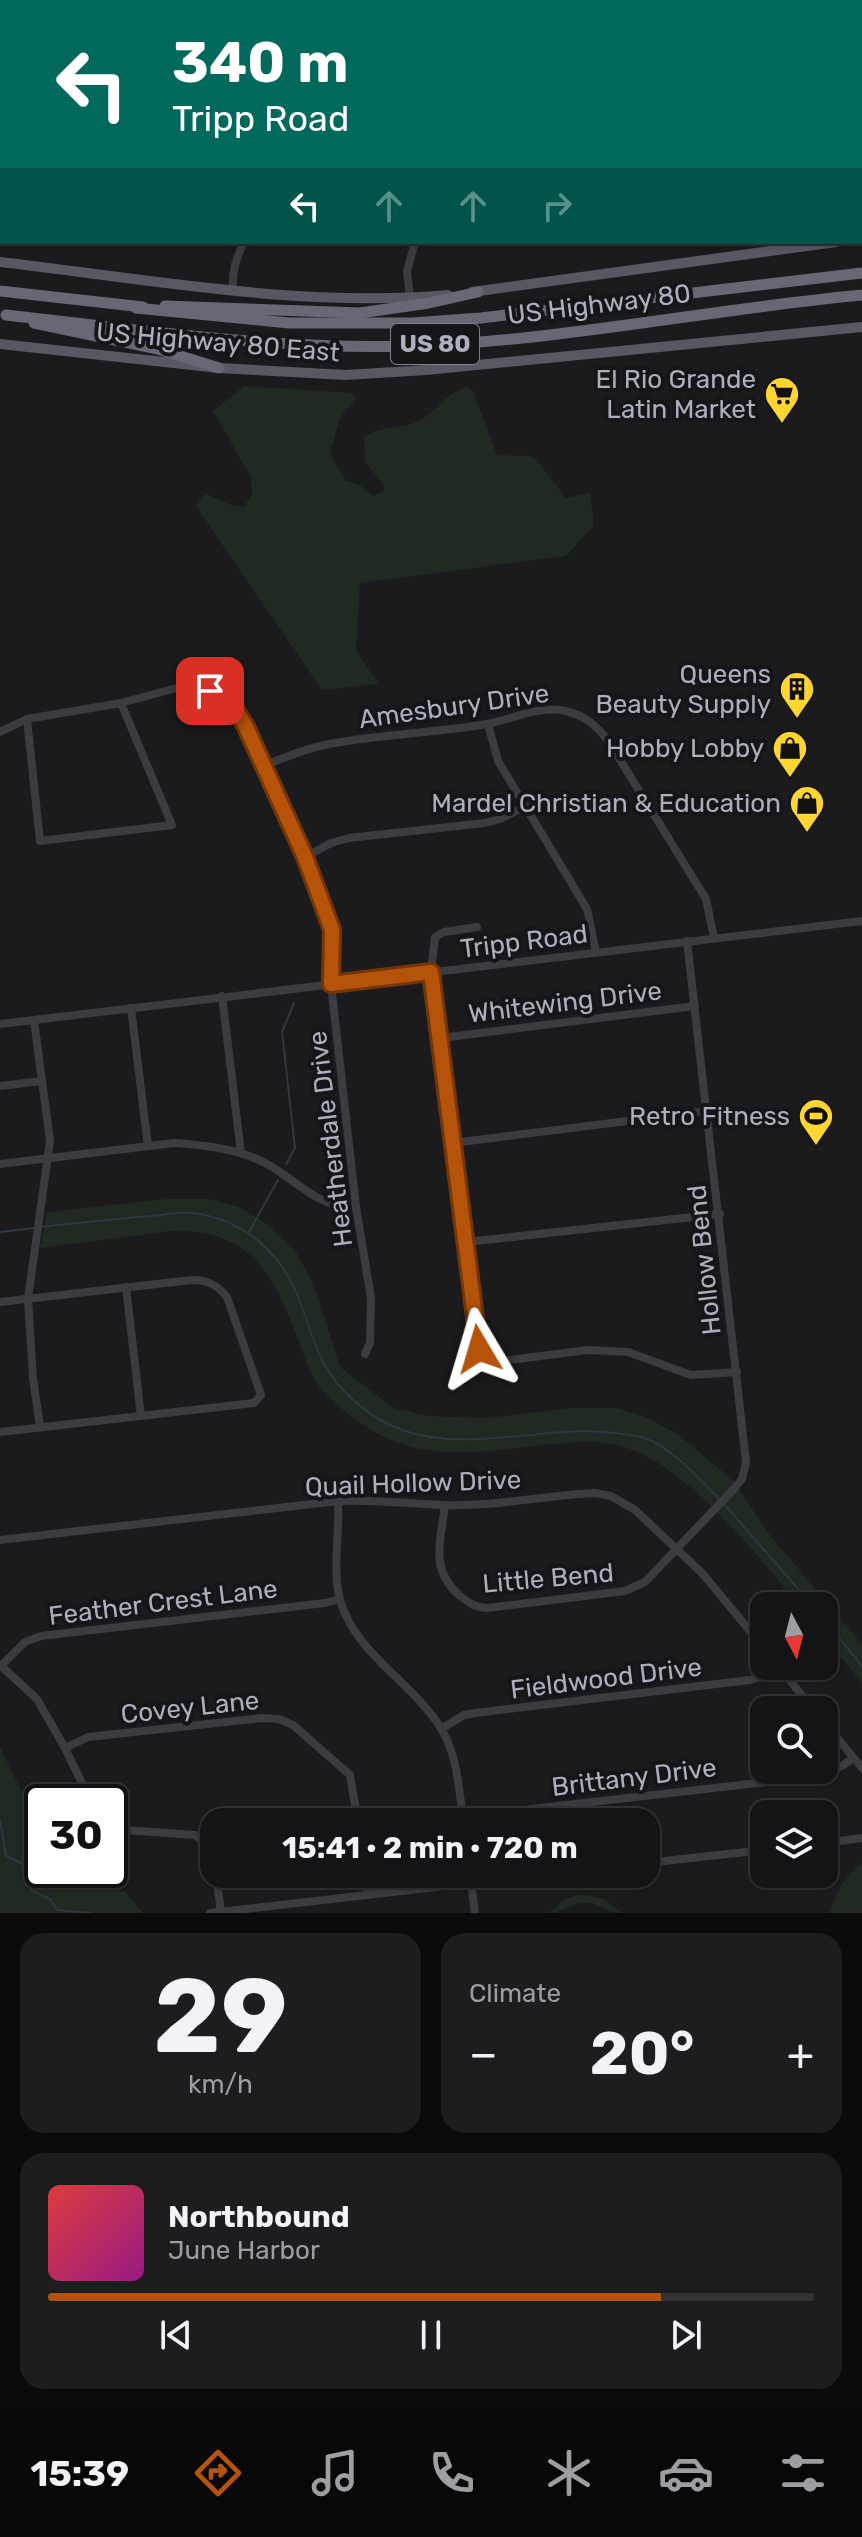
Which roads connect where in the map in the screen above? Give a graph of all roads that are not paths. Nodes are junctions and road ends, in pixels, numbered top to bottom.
1 (243, 244) edge
2 (414, 244) edge
3 (822, 244) edge
4 (0, 262) edge
5 (862, 273) edge
6 (233, 289) junction
7 (0, 291) edge
8 (478, 292) junction
9 (862, 295) edge
10 (410, 297) junction
11 (136, 308) junction
12 (3, 315) edge
13 (862, 327) edge
14 (0, 344) edge
15 (219, 368) junction
16 (121, 703) junction
17 (27, 719) junction
18 (488, 724) junction
19 (0, 732) edge
20 (265, 765) junction
21 (526, 806) junction
22 (305, 857) junction
23 (862, 921) edge
24 (477, 927) dead end
25 (714, 938) junction
26 (687, 941) junction
27 (596, 952) junction
28 (431, 972) junction
29 (331, 984) junction
30 (222, 996) junction
31 (695, 1006) junction
32 (131, 1008) junction
33 (34, 1020) junction
34 (0, 1024) edge
35 (441, 1038) junction
36 (41, 1081) junction
37 (0, 1086) edge
38 (707, 1111) junction
39 (453, 1143) junction
40 (148, 1146) junction
41 (241, 1153) junction
42 (47, 1159) junction
43 (0, 1164) edge
44 (356, 1207) junction
45 (720, 1214) junction
46 (466, 1242) junction
47 (126, 1287) junction
48 (28, 1299) junction
49 (0, 1302) edge
50 (365, 1354) dead end
51 (737, 1372) junction
52 (141, 1416) junction
53 (40, 1427) junction
54 (0, 1432) edge
55 (338, 1501) junction
56 (445, 1505) junction
57 (0, 1540) edge
58 (677, 1550) junction
59 (340, 1599) junction
60 (750, 1630) edge
61 (1, 1666) edge
62 (750, 1680) edge
63 (788, 1680) edge
64 (802, 1696) edge
65 (441, 1729) junction
66 (838, 1740) edge
67 (65, 1748) junction
68 (853, 1759) junction
69 (862, 1768) edge
70 (82, 1784) edge
71 (356, 1808) edge
72 (461, 1808) edge
73 (554, 1808) edge
74 (128, 1830) edge
75 (862, 1838) edge
76 (200, 1839) edge
77 (838, 1841) edge
78 (750, 1852) edge
79 (660, 1861) edge
80 (218, 1888) edge
81 (367, 1888) edge
82 (410, 1888) edge
83 (471, 1888) edge
84 (368, 1895) junction
85 (221, 1912) edge
86 (210, 1913) edge
87 (475, 1913) edge

1 - 6 street
2 - 10 street
3 - 8 main road, US Highway 80 East
4 - 6 main road, US Highway 80 East
5 - 11 highway, US Highway 80 / US 80
6 - 10 main road, US Highway 80 East
7 - 11 highway, US 80
8 - 10 main road, US Highway 80 East
8 - 11 highway
9 - 12 highway, US Highway 80 / US 80
12 - 15 highway
13 - 15 main road, US Highway 80 East
14 - 15 main road, US Highway 80 East
16 - 17 street, Heatherdale Drive
16 - 17 street
16 - 20 street, Heatherdale Drive
17 - 19 street, Heatherdale Drive
18 - 20 street, Amesbury Drive
18 - 21 street
18 - 25 street, Amesbury Drive
20 - 22 street, Heatherdale Drive
21 - 22 street
21 - 27 street
22 - 29 street, Heatherdale Drive
23 - 25 street, Tripp Road
24 - 28 street
25 - 26 street, Tripp Road
26 - 27 street, Tripp Road
26 - 31 street, Hollow Bend
27 - 28 street, Tripp Road
28 - 29 street, Tripp Road
28 - 35 street
29 - 30 street, Tripp Road
29 - 44 street, Heatherdale Drive
30 - 32 street, Tripp Road
30 - 41 street
31 - 35 street, Whitewing Drive
31 - 38 street, Hollow Bend
32 - 33 street, Tripp Road
32 - 40 street
33 - 34 street, Tripp Road
33 - 36 street
35 - 39 street
36 - 37 street
36 - 42 street
38 - 39 street
38 - 45 street, Hollow Bend
39 - 46 street
40 - 41 street
40 - 42 street
41 - 44 street
42 - 43 street
42 - 48 street
44 - 50 street, Heatherdale Drive
45 - 46 street
45 - 51 street, Hollow Bend
46 - 51 street
47 - 48 street
47 - 52 street
47 - 52 street
48 - 49 street
48 - 53 street
51 - 58 street, Hollow Bend
52 - 53 street
53 - 54 street
55 - 56 street, Quail Hollow Drive
55 - 57 street, Quail Hollow Drive
55 - 59 street
56 - 58 street, Quail Hollow Drive
56 - 58 street, Little Bend
58 - 60 street, Quail Hollow Drive
59 - 61 street, Feather Crest Lane
59 - 65 street
61 - 67 street
62 - 65 street, Fieldwood Drive
63 - 64 street
65 - 72 street
66 - 68 street
67 - 70 street
67 - 71 street, Covey Lane
68 - 69 street
68 - 73 street, Brittany Drive
74 - 76 street
75 - 77 street
78 - 79 street
80 - 85 street
81 - 84 street
82 - 84 street
83 - 87 street
84 - 85 street
85 - 86 street

